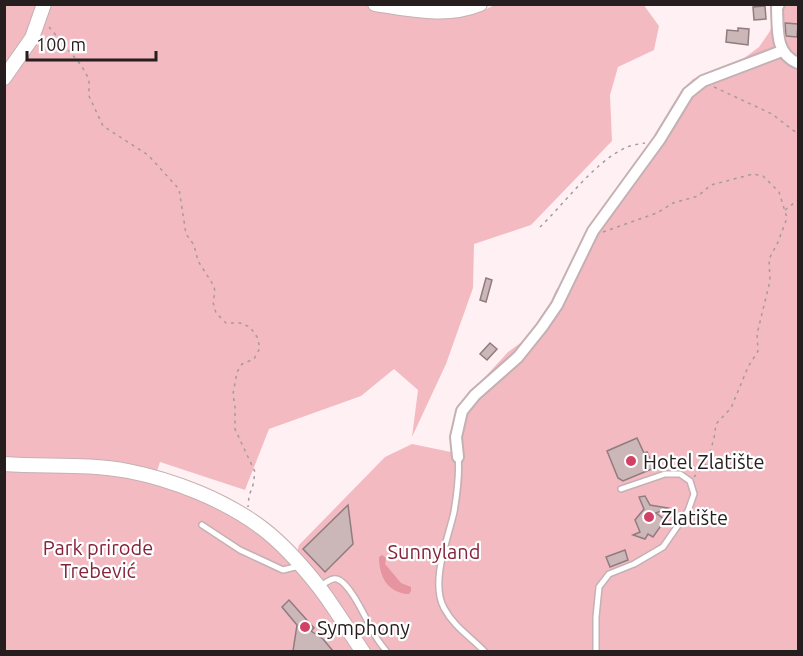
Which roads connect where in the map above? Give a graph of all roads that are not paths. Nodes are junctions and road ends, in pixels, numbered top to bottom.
1 (375, 4) edge
2 (480, 4) edge
3 (780, 4) edge
4 (42, 11) edge
5 (782, 51) junction
6 (798, 63) edge
7 (4, 78) edge
8 (458, 457) joint
9 (4, 464) edge
10 (621, 489) dead end
11 (202, 525) dead end
12 (301, 566) junction
13 (319, 587) junction
14 (363, 651) edge
15 (387, 651) edge
16 (486, 651) edge
17 (596, 651) edge

1 - 2 main road
3 - 5 street
4 - 7 main road
5 - 6 street
5 - 8 street
8 - 16 lane
9 - 12 main road
10 - 17 lane
11 - 12 lane
12 - 13 main road
13 - 14 main road
13 - 15 lane

